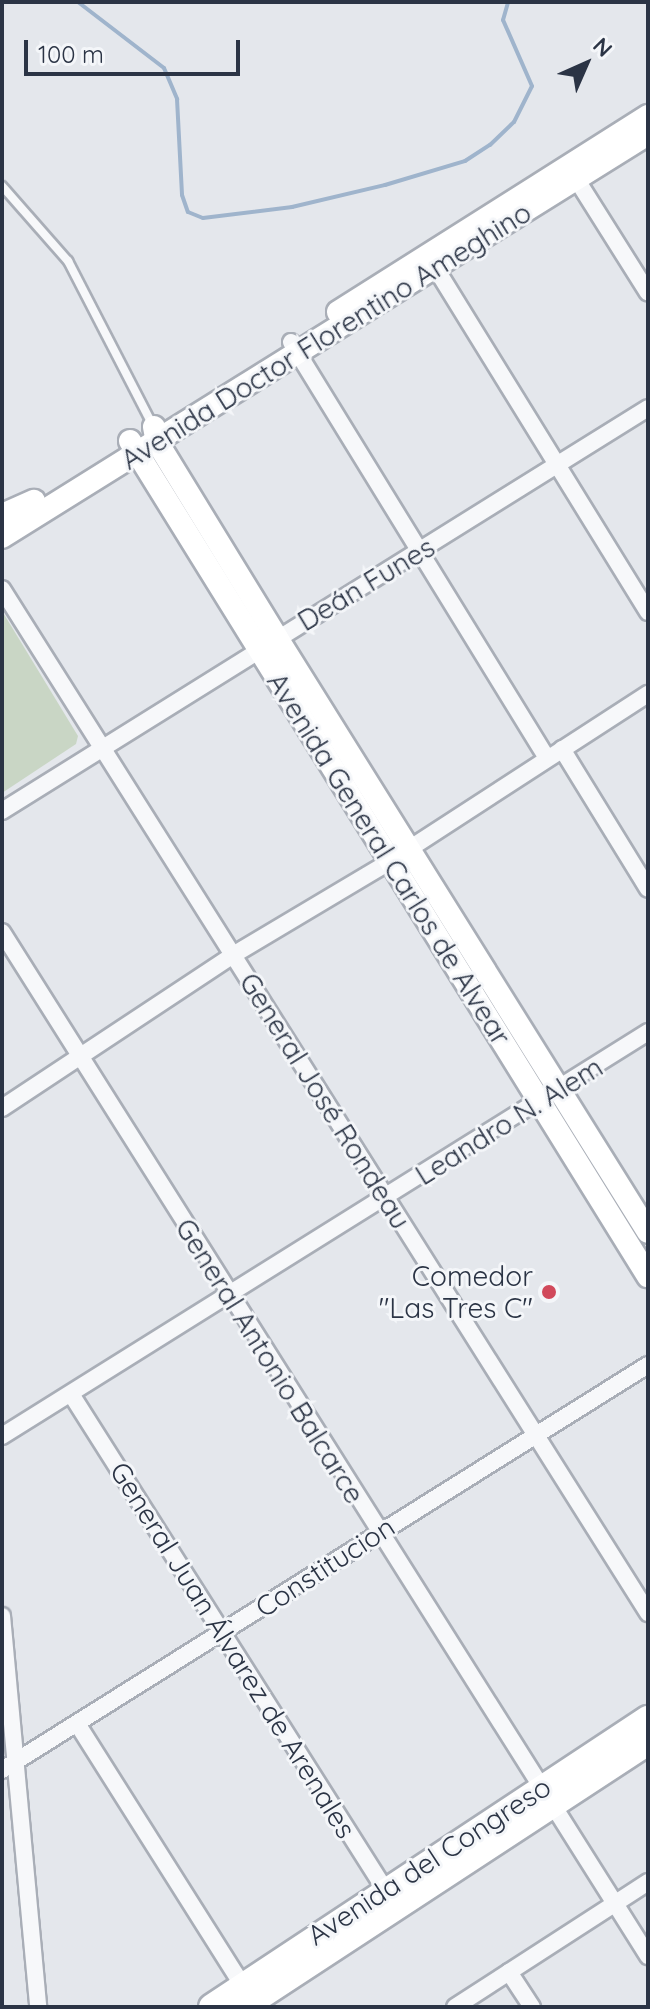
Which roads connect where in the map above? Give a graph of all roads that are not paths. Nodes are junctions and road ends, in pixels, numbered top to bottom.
1 (648, 116) edge
2 (648, 134) edge
3 (572, 173) junction
4 (2, 186) edge
5 (432, 261) junction
6 (648, 293) edge
7 (294, 348) junction
8 (648, 408) edge
9 (155, 435) junction
10 (133, 448) junction
11 (558, 465) junction
12 (2, 515) edge
13 (2, 537) edge
14 (422, 550) junction
15 (2, 589) edge
16 (648, 612) edge
17 (267, 644) junction
18 (648, 694) edge
19 (106, 748) junction
20 (562, 749) junction
21 (547, 758) junction
22 (2, 811) edge
23 (398, 856) junction
24 (648, 889) edge
25 (2, 932) edge
26 (233, 955) junction
27 (648, 1032) edge
28 (81, 1055) junction
29 (552, 1095) junction
30 (2, 1108) edge
31 (387, 1199) junction
32 (648, 1232) edge
33 (648, 1276) edge
34 (229, 1297) junction
35 (648, 1365) edge
36 (71, 1394) junction
37 (534, 1435) junction
38 (2, 1436) edge
39 (377, 1533) junction
40 (648, 1613) edge
41 (2, 1616) edge
42 (223, 1633) junction
43 (648, 1719) edge
44 (78, 1725) junction
45 (648, 1742) edge
46 (18, 1762) junction
47 (2, 1770) edge
48 (545, 1797) junction
49 (648, 1882) edge
50 (390, 1898) junction
51 (615, 1903) junction
52 (648, 1956) edge
53 (509, 1972) junction
54 (248, 2000) edge
55 (38, 2007) edge
56 (212, 2007) edge
57 (455, 2007) edge
58 (532, 2007) edge

1 - 3 street, Avenida Doctor Florentino Ameghino
2 - 3 street, Avenida Doctor Florentino Ameghino
3 - 5 street, Avenida Doctor Florentino Ameghino
3 - 6 street
4 - 9 lane
5 - 7 street, Avenida Doctor Florentino Ameghino
5 - 11 street
7 - 9 street, Avenida Doctor Florentino Ameghino
7 - 14 street
8 - 11 street, Deán Funes
9 - 10 street, Avenida Doctor Florentino Ameghino
9 - 17 street, Avenida General Carlos de Alvear
10 - 12 street, Avenida Doctor Florentino Ameghino
10 - 13 street, Avenida Doctor Florentino Ameghino
10 - 17 street, Avenida General Carlos de Alvear
11 - 14 street, Deán Funes
11 - 16 street
14 - 17 street, Deán Funes
14 - 21 street
15 - 19 street, General José Rondeau
17 - 19 street, Deán Funes
17 - 23 street, Avenida General Carlos de Alvear
18 - 20 street
19 - 22 street, Deán Funes
19 - 26 street, General José Rondeau
20 - 21 street
20 - 24 street
21 - 23 street
23 - 26 street
23 - 29 street, Avenida General Carlos de Alvear
25 - 28 street, General Antonio Balcarce
26 - 28 street
26 - 31 street, General José Rondeau
27 - 29 street, Leandro N. Alem
28 - 30 street
28 - 34 street, General Antonio Balcarce
29 - 31 street, Leandro N. Alem
29 - 32 street, Avenida General Carlos de Alvear
29 - 33 street, Avenida General Carlos de Alvear
31 - 34 street, Leandro N. Alem
31 - 37 street, General José Rondeau
34 - 36 street, Leandro N. Alem
34 - 39 street, General Antonio Balcarce
35 - 37 street, Constitucion
36 - 38 street, Leandro N. Alem
36 - 42 street, General Juan Álvarez de Arenales
37 - 39 street, Constitucion
37 - 40 street, General José Rondeau
39 - 42 street, Constitucion
39 - 48 street, General Antonio Balcarce
41 - 46 street
42 - 44 street, Constitucion
42 - 50 street, General Juan Álvarez de Arenales
43 - 48 main road, Avenida del Congreso
44 - 46 street, Constitucion
44 - 54 street
45 - 48 main road, Avenida del Congreso
46 - 47 street, Constitucion
46 - 55 street
48 - 50 main road, Avenida del Congreso
48 - 51 street, General Antonio Balcarce
49 - 51 street
50 - 54 main road, Avenida del Congreso
51 - 52 street, General Antonio Balcarce
51 - 53 street
53 - 57 street
53 - 58 street
54 - 56 main road, Avenida del Congreso

